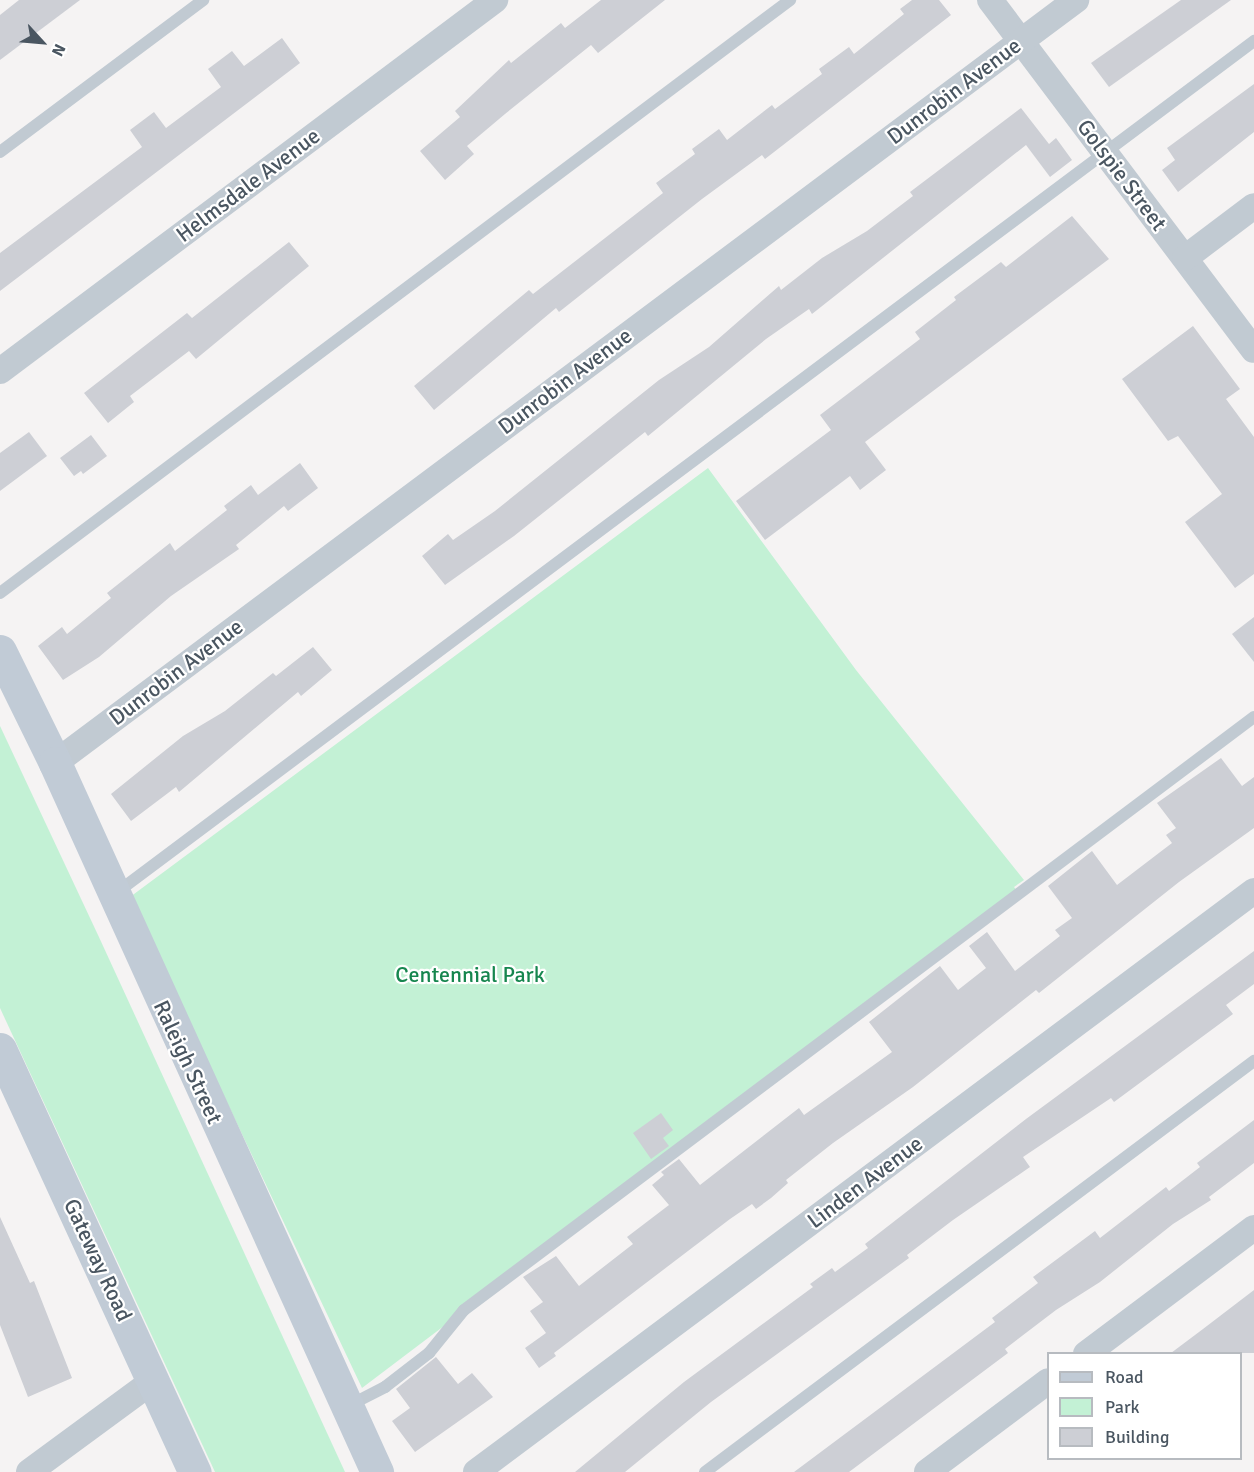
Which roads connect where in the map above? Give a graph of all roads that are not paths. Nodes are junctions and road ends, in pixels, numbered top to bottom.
1 (203, 0) edge
2 (495, 0) edge
3 (790, 0) edge
4 (990, 0) edge
5 (1076, 0) edge
6 (1021, 41) junction
7 (1254, 41) edge
8 (0, 152) edge
9 (1106, 152) junction
10 (1254, 206) edge
11 (1185, 258) junction
12 (1254, 351) edge
13 (0, 371) edge
14 (0, 593) edge
15 (0, 651) edge
16 (1254, 717) edge
17 (54, 763) junction
18 (1254, 891) edge
19 (112, 896) junction
20 (0, 1049) edge
21 (1254, 1061) edge
22 (1254, 1228) edge
23 (1087, 1352) edge
24 (153, 1381) junction
25 (1047, 1382) edge
26 (347, 1407) junction
27 (29, 1472) edge
28 (195, 1472) edge
29 (377, 1472) edge
30 (476, 1472) edge
31 (705, 1472) edge
32 (927, 1472) edge

1 - 8 lane
2 - 13 street, Helmsdale Avenue
3 - 14 lane
4 - 6 street, Golspie Street
5 - 6 street, Dunrobin Avenue
6 - 9 street, Golspie Street
6 - 17 street, Dunrobin Avenue
7 - 9 lane
9 - 11 street, Golspie Street
9 - 19 lane
10 - 11 street
11 - 12 street, Golspie Street
15 - 17 street, Raleigh Street
16 - 26 lane
17 - 19 street, Raleigh Street
18 - 30 street, Linden Avenue
19 - 26 street, Raleigh Street
20 - 24 street, Gateway Road
21 - 31 lane
22 - 23 street
24 - 27 street
24 - 28 street, Gateway Road
25 - 32 street
26 - 29 street, Raleigh Street

